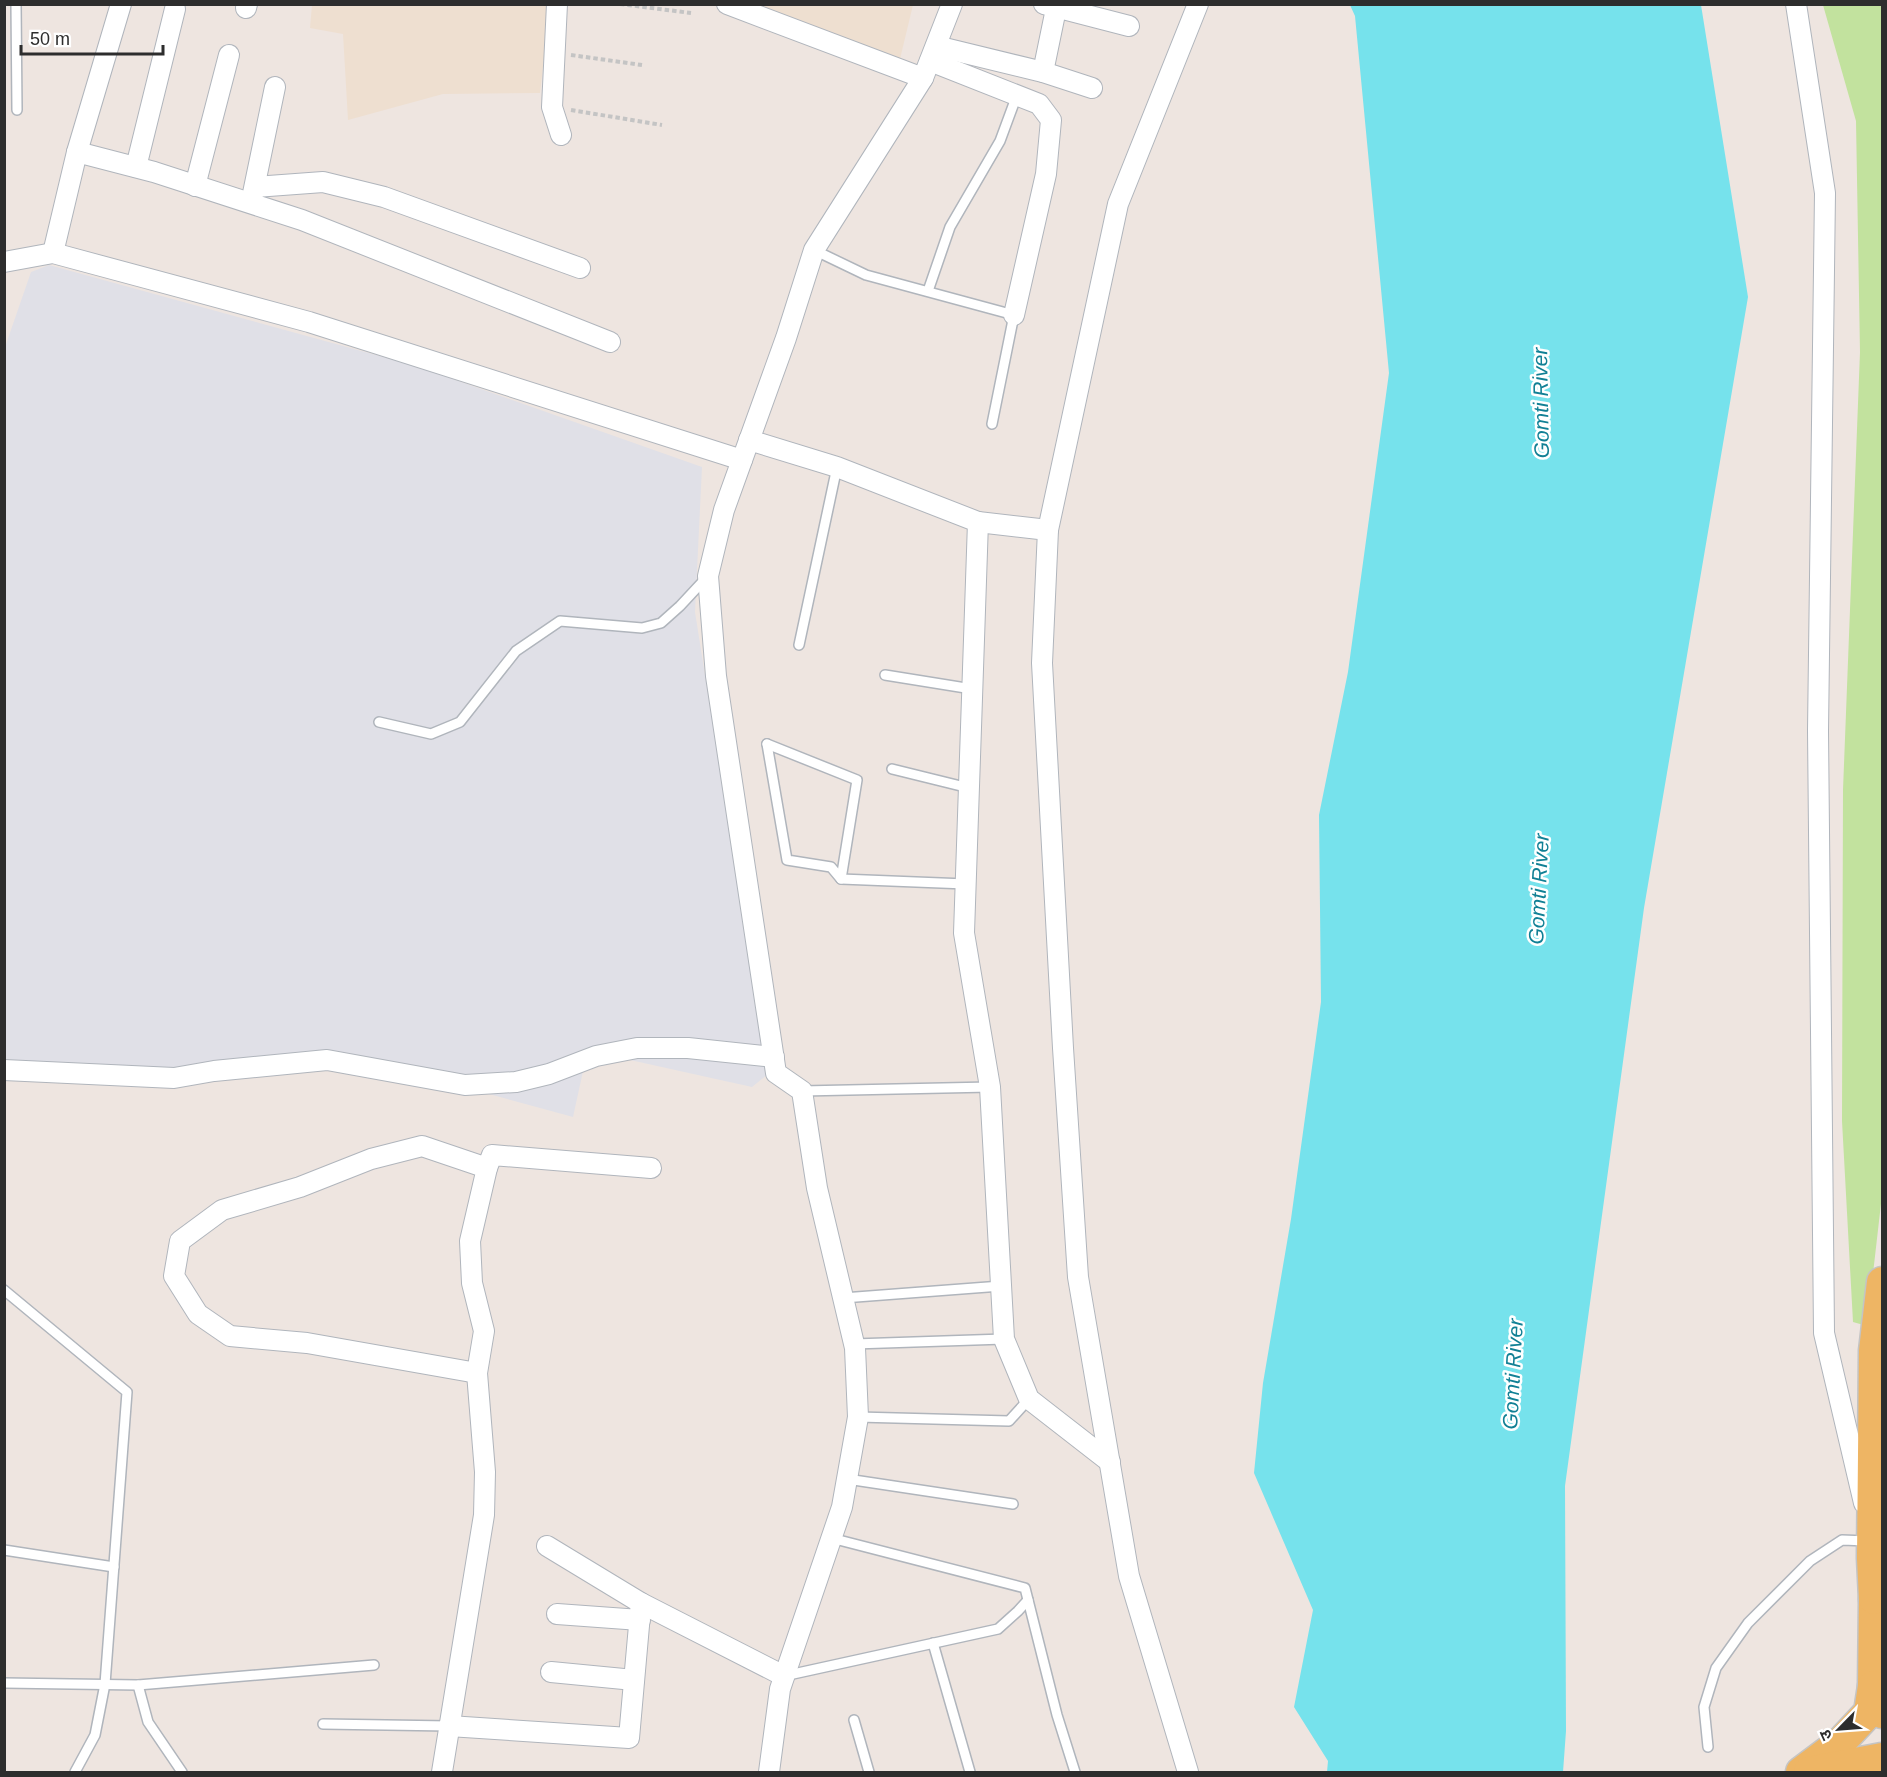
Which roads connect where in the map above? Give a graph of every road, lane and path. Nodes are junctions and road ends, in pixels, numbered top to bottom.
1 (16, 4) edge
2 (121, 4) edge
3 (557, 4) edge
4 (620, 4) edge
5 (727, 4) edge
6 (952, 4) edge
7 (1198, 4) edge
8 (1796, 4) edge
9 (1053, 5) edge
10 (175, 9) dead end
11 (690, 13) dead end
12 (1129, 26) dead end
13 (555, 53) junction
14 (229, 56) dead end
15 (930, 62) junction
16 (642, 65) dead end
17 (1043, 72) junction
18 (275, 87) dead end
19 (1092, 88) dead end
20 (1017, 95) junction
21 (552, 107) junction
22 (17, 110) dead end
23 (662, 125) dead end
24 (561, 135) dead end
25 (77, 152) junction
26 (136, 167) junction
27 (195, 186) junction
28 (253, 195) junction
29 (814, 250) junction
30 (53, 253) junction
31 (4, 262) edge
32 (580, 268) dead end
33 (928, 291) junction
34 (1014, 315) junction
35 (610, 342) dead end
36 (992, 424) dead end
37 (749, 440) junction
38 (742, 459) junction
39 (837, 467) junction
40 (978, 522) junction
41 (1048, 530) junction
42 (708, 576) junction
43 (799, 645) dead end
44 (885, 675) dead end
45 (972, 689) junction
46 (379, 722) dead end
47 (892, 769) dead end
48 (969, 788) junction
49 (841, 879) junction
50 (966, 884) junction
51 (774, 1057) junction
52 (4, 1070) edge
53 (990, 1087) junction
54 (801, 1091) junction
55 (487, 1168) junction
56 (651, 1168) dead end
57 (1882, 1282) edge
58 (1001, 1286) junction
59 (5, 1291) edge
60 (843, 1298) junction
61 (1004, 1339) junction
62 (854, 1344) junction
63 (477, 1373) junction
64 (1029, 1400) junction
65 (858, 1417) junction
66 (1110, 1462) junction
67 (847, 1479) junction
68 (1013, 1504) dead end
69 (831, 1539) junction
70 (1872, 1541) junction
71 (547, 1546) dead end
72 (4, 1550) edge
73 (114, 1567) junction
74 (1879, 1595) edge
75 (1028, 1600) junction
76 (640, 1612) junction
77 (557, 1614) dead end
78 (933, 1643) junction
79 (374, 1665) dead end
80 (551, 1672) dead end
81 (784, 1676) junction
82 (634, 1680) junction
83 (4, 1683) edge
84 (105, 1684) junction
85 (138, 1685) junction
86 (1873, 1686) junction
87 (1882, 1713) edge
88 (854, 1720) dead end
89 (323, 1724) dead end
90 (449, 1726) junction
91 (1708, 1746) dead end
92 (1882, 1758) edge
93 (75, 1773) edge
94 (182, 1773) edge
95 (442, 1773) edge
96 (769, 1773) edge
97 (869, 1773) edge
98 (970, 1773) edge
99 (1075, 1773) edge
100 (1188, 1773) edge
101 (1801, 1773) edge
102 (1809, 1773) edge

1 - 22 lane
2 - 25 street
3 - 13 street
4 - 11 path
5 - 15 street
6 - 15 street
7 - 41 street
8 - 70 street
9 - 12 street
9 - 17 street
10 - 26 street
13 - 16 path
13 - 21 street
14 - 27 street
15 - 17 street
15 - 20 street
15 - 29 street
17 - 19 street
18 - 28 street
20 - 33 lane
20 - 34 street
21 - 23 path
21 - 24 street
25 - 26 street
25 - 30 street
26 - 27 street
27 - 28 street
28 - 32 street
28 - 35 street
29 - 33 lane
29 - 37 street
30 - 31 street
30 - 38 street
33 - 34 lane
34 - 36 lane
37 - 38 street
37 - 39 street
38 - 42 street
39 - 40 street
39 - 43 lane
40 - 41 street
40 - 45 street
41 - 66 street
42 - 46 lane
42 - 51 street
44 - 45 lane
45 - 48 street
47 - 48 lane
48 - 50 street
49 - 49 lane
49 - 50 lane
50 - 53 street
51 - 52 street
51 - 54 street
53 - 54 lane
53 - 58 street
54 - 60 street
55 - 56 street
55 - 63 street
55 - 63 street
57 - 70 main road
58 - 60 lane
58 - 61 street
59 - 73 lane
60 - 62 street
61 - 62 lane
61 - 64 street
62 - 65 street
63 - 90 street
64 - 65 lane
64 - 66 street
65 - 67 street
66 - 100 street
67 - 68 lane
67 - 69 street
69 - 75 lane
69 - 81 street
70 - 74 main road
70 - 91 lane
71 - 76 street
72 - 73 lane
73 - 84 lane
74 - 86 main road
75 - 78 lane
75 - 99 lane
76 - 77 street
76 - 81 street
76 - 82 street
78 - 81 lane
78 - 98 lane
79 - 85 lane
80 - 82 street
81 - 96 street
82 - 90 street
83 - 84 lane
84 - 85 lane
84 - 93 lane
85 - 94 lane
86 - 87 main road
86 - 101 main road
88 - 97 lane
89 - 90 lane
90 - 95 street
92 - 102 main road

